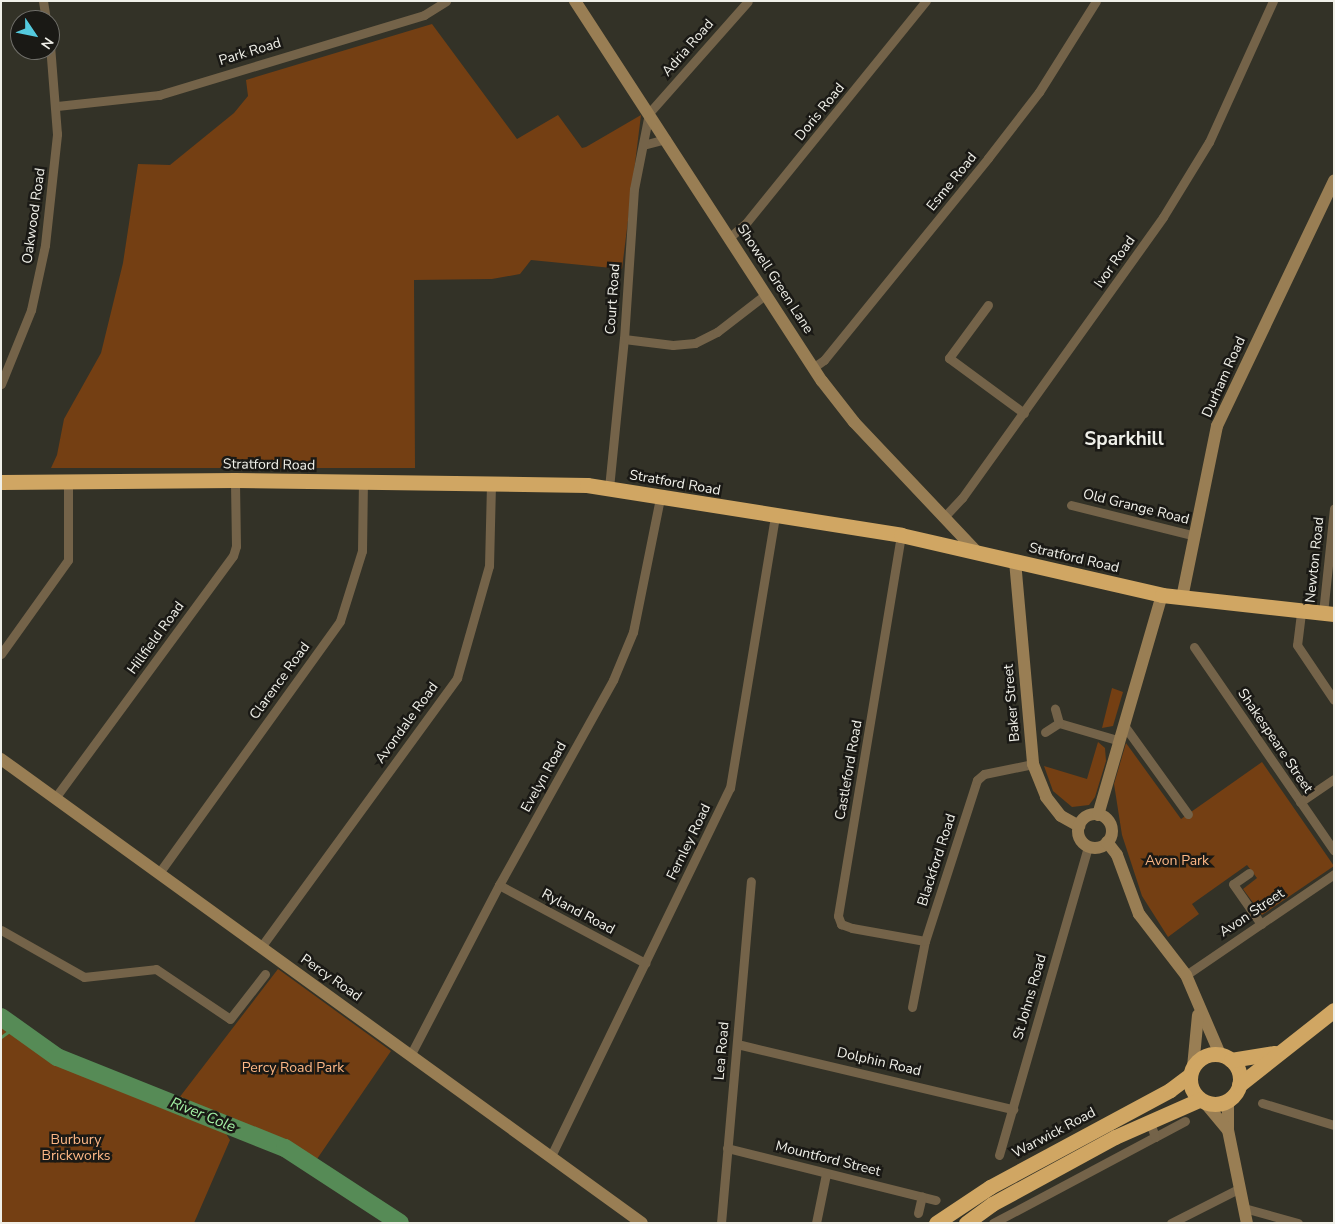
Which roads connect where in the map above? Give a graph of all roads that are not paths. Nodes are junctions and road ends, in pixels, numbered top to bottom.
1 (446, 1) edge
2 (575, 1) edge
3 (748, 1) edge
4 (926, 1) edge
5 (1096, 1) edge
6 (1273, 1) edge
7 (52, 60) edge
8 (57, 106) junction
9 (649, 113) junction
10 (666, 139) junction
11 (643, 145) junction
12 (1334, 181) edge
13 (730, 237) junction
14 (766, 294) junction
15 (988, 305) dead end
16 (624, 339) junction
17 (814, 367) junction
18 (1, 384) edge
19 (1024, 413) junction
20 (235, 480) junction
21 (1, 482) edge
22 (68, 482) junction
23 (363, 482) junction
24 (491, 482) junction
25 (610, 488) junction
26 (660, 498) junction
27 (1071, 505) dead end
28 (1334, 509) edge
29 (775, 515) junction
30 (945, 516) junction
31 (901, 535) junction
32 (1195, 536) junction
33 (977, 552) junction
34 (1015, 561) junction
35 (1162, 595) junction
36 (1182, 598) junction
37 (1301, 612) junction
38 (1328, 614) edge
39 (1194, 647) dead end
40 (1, 654) edge
41 (1334, 700) edge
42 (1055, 709) dead end
43 (1059, 723) junction
44 (1122, 723) junction
45 (1045, 732) dead end
46 (1117, 740) junction
47 (1, 758) edge
48 (1033, 764) junction
49 (1334, 779) edge
50 (55, 798) junction
51 (1300, 802) junction
52 (1098, 814) junction
53 (1188, 814) dead end
54 (1079, 826) junction
55 (1107, 842) junction
56 (1088, 846) junction
57 (1334, 851) edge
58 (159, 873) junction
59 (1249, 873) dead end
60 (1334, 874) edge
61 (751, 881) dead end
62 (499, 885) junction
63 (1261, 924) junction
64 (1, 930) edge
65 (924, 941) junction
66 (261, 947) junction
67 (645, 963) junction
68 (265, 974) dead end
69 (1186, 975) junction
70 (912, 1007) dead end
71 (1198, 1008) junction
72 (1334, 1010) edge
73 (737, 1044) junction
74 (1279, 1050) junction
75 (411, 1054) junction
76 (1225, 1056) junction
77 (1192, 1071) junction
78 (1239, 1085) junction
79 (1228, 1100) junction
80 (1202, 1102) junction
81 (1262, 1104) dead end
82 (1014, 1109) junction
83 (1149, 1120) junction
84 (1185, 1121) dead end
85 (1334, 1125) edge
86 (1228, 1130) junction
87 (1155, 1137) junction
88 (727, 1148) junction
89 (999, 1155) dead end
90 (551, 1156) junction
91 (826, 1174) junction
92 (1240, 1188) junction
93 (922, 1196) junction
94 (936, 1200) dead end
95 (1244, 1208) junction
96 (918, 1213) dead end
97 (642, 1223) edge
98 (721, 1223) edge
99 (816, 1223) edge
100 (936, 1223) edge
101 (966, 1223) edge
102 (993, 1223) edge
103 (1171, 1223) edge
104 (1247, 1223) edge
105 (1298, 1223) edge

1 - 8 street, Park Road
2 - 9 street, Showell Green Lane
3 - 9 street, Adria Road
4 - 13 street, Doris Road
5 - 17 street, Esme Road
6 - 19 street, Ivor Road
7 - 8 street, Oakwood Road
8 - 18 street, Oakwood Road
9 - 10 street, Showell Green Lane
9 - 11 street, Court Road
10 - 11 street
10 - 13 street, Showell Green Lane
11 - 16 street, Court Road
12 - 32 street, Durham Road
13 - 14 street, Showell Green Lane
14 - 16 street
14 - 17 street, Showell Green Lane
15 - 19 street
16 - 25 street, Court Road
17 - 30 street, Showell Green Lane
19 - 30 street, Ivor Road
20 - 22 highway, Stratford Road
20 - 23 highway, Stratford Road
20 - 50 street, Hillfield Road
21 - 22 highway, Stratford Road
22 - 40 street
23 - 24 highway, Stratford Road
23 - 58 street, Clarence Road
24 - 25 highway, Stratford Road
24 - 66 street, Avondale Road
25 - 26 highway, Stratford Road
26 - 29 highway, Stratford Road
26 - 62 street, Evelyn Road
27 - 32 street, Old Grange Road
28 - 38 street, Newton Road
29 - 31 highway, Stratford Road
29 - 67 street, Fernley Road
30 - 33 street, Showell Green Lane
31 - 33 highway, Stratford Road
31 - 65 street, Castleford Road
32 - 36 street, Durham Road
33 - 34 highway, Stratford Road
34 - 35 highway, Stratford Road
34 - 48 street, Baker Street
35 - 36 highway, Stratford Road
35 - 44 street
36 - 37 highway, Stratford Road
37 - 38 highway, Stratford Road
37 - 41 street
39 - 51 street, Shakespeare Street
42 - 43 street
43 - 45 street
43 - 46 street
44 - 46 street
44 - 53 street
46 - 52 street
47 - 50 street, Percy Road
48 - 54 street, Baker Street
48 - 65 street, Blackford Road
49 - 51 street
50 - 58 street, Percy Road
51 - 57 street, Shakespeare Street
52 - 54 street
52 - 55 street
54 - 56 street
55 - 56 street
55 - 69 street
56 - 82 street, St Johns Road
58 - 66 street, Percy Road
59 - 63 street
60 - 63 street, Avon Street
61 - 73 street, Lea Road
62 - 67 street, Ryland Road
62 - 75 street, Evelyn Road
63 - 69 street, Avon Street
64 - 68 street
65 - 70 street, Blackford Road
66 - 75 street, Percy Road
67 - 90 street, Fernley Road
69 - 71 street
71 - 76 street
71 - 77 street
72 - 74 highway
73 - 82 street, Dolphin Road
73 - 88 street, Lea Road
74 - 76 highway
74 - 78 highway
75 - 90 street, Percy Road
76 - 77 highway
76 - 78 highway
77 - 80 highway
77 - 100 highway, Warwick Road
78 - 79 highway
79 - 80 highway
79 - 86 street
80 - 83 highway
80 - 86 street
81 - 85 street
82 - 89 street, St Johns Road
83 - 87 street
83 - 101 highway
84 - 87 street
86 - 92 street
87 - 102 street
88 - 91 street, Mountford Street
88 - 98 street, Lea Road
90 - 97 street, Percy Road
91 - 93 street, Mountford Street
91 - 99 street
92 - 95 street
92 - 103 street
93 - 94 street, Mountford Street
93 - 96 street
95 - 104 street
95 - 105 street

